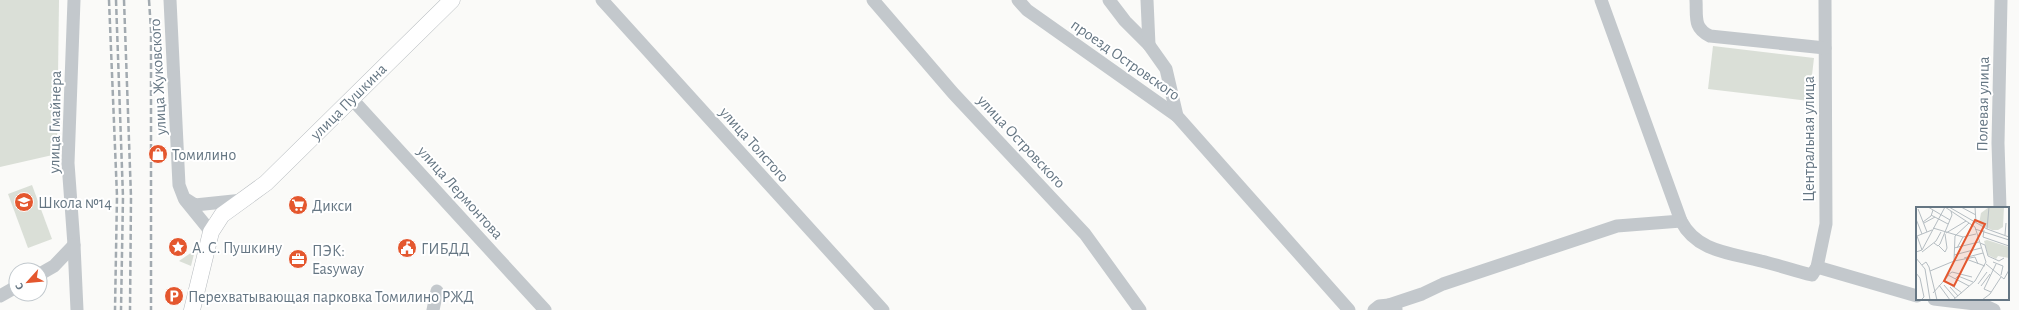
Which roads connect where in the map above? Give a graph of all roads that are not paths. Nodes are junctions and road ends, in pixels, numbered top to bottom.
1 (74, 0) edge
2 (170, 0) edge
3 (452, 0) edge
4 (602, 0) edge
5 (873, 0) edge
6 (1018, 0) edge
7 (1109, 0) edge
8 (1148, 0) edge
9 (1600, 0) edge
10 (1696, 0) edge
11 (1826, 0) edge
12 (2001, 0) edge
13 (1149, 45) junction
14 (1825, 48) junction
15 (351, 98) junction
16 (1177, 116) junction
17 (184, 198) junction
18 (243, 200) junction
19 (2000, 207) edge
20 (1681, 221) junction
21 (211, 232) junction
22 (74, 245) junction
23 (48, 269) edge
24 (1815, 272) junction
25 (437, 291) dead end
26 (1916, 296) edge
27 (1942, 300) edge
28 (2000, 300) edge
29 (1393, 307) edge
30 (77, 310) edge
31 (192, 310) edge
32 (433, 310) edge
33 (545, 310) edge
34 (883, 310) edge
35 (1140, 310) edge
36 (1349, 310) edge
37 (1374, 310) edge
38 (1994, 310) edge
39 (1999, 310) edge

1 - 22 street, улица Гмайнера
2 - 17 street, улица Жуковского
3 - 15 main road, улица Пушкина
4 - 34 street, улица Толстого
5 - 35 street, улица Островского
6 - 16 street, проезд Островского
7 - 13 street
8 - 13 street
9 - 20 street
10 - 14 street
11 - 14 street, Центральная улица
12 - 19 street, Полевая улица
13 - 16 street
14 - 24 street, Центральная улица
15 - 18 main road, улица Пушкина
15 - 33 street, улица Лермонтова
16 - 36 street, проезд Островского
17 - 18 street
17 - 21 street, улица Жуковского
18 - 21 main road, улица Пушкина
20 - 24 street
20 - 29 street
21 - 31 main road, улица Пушкина
22 - 23 street
22 - 30 street, улица Гмайнера
24 - 26 street
25 - 32 street
27 - 38 street
28 - 39 street
29 - 37 street

